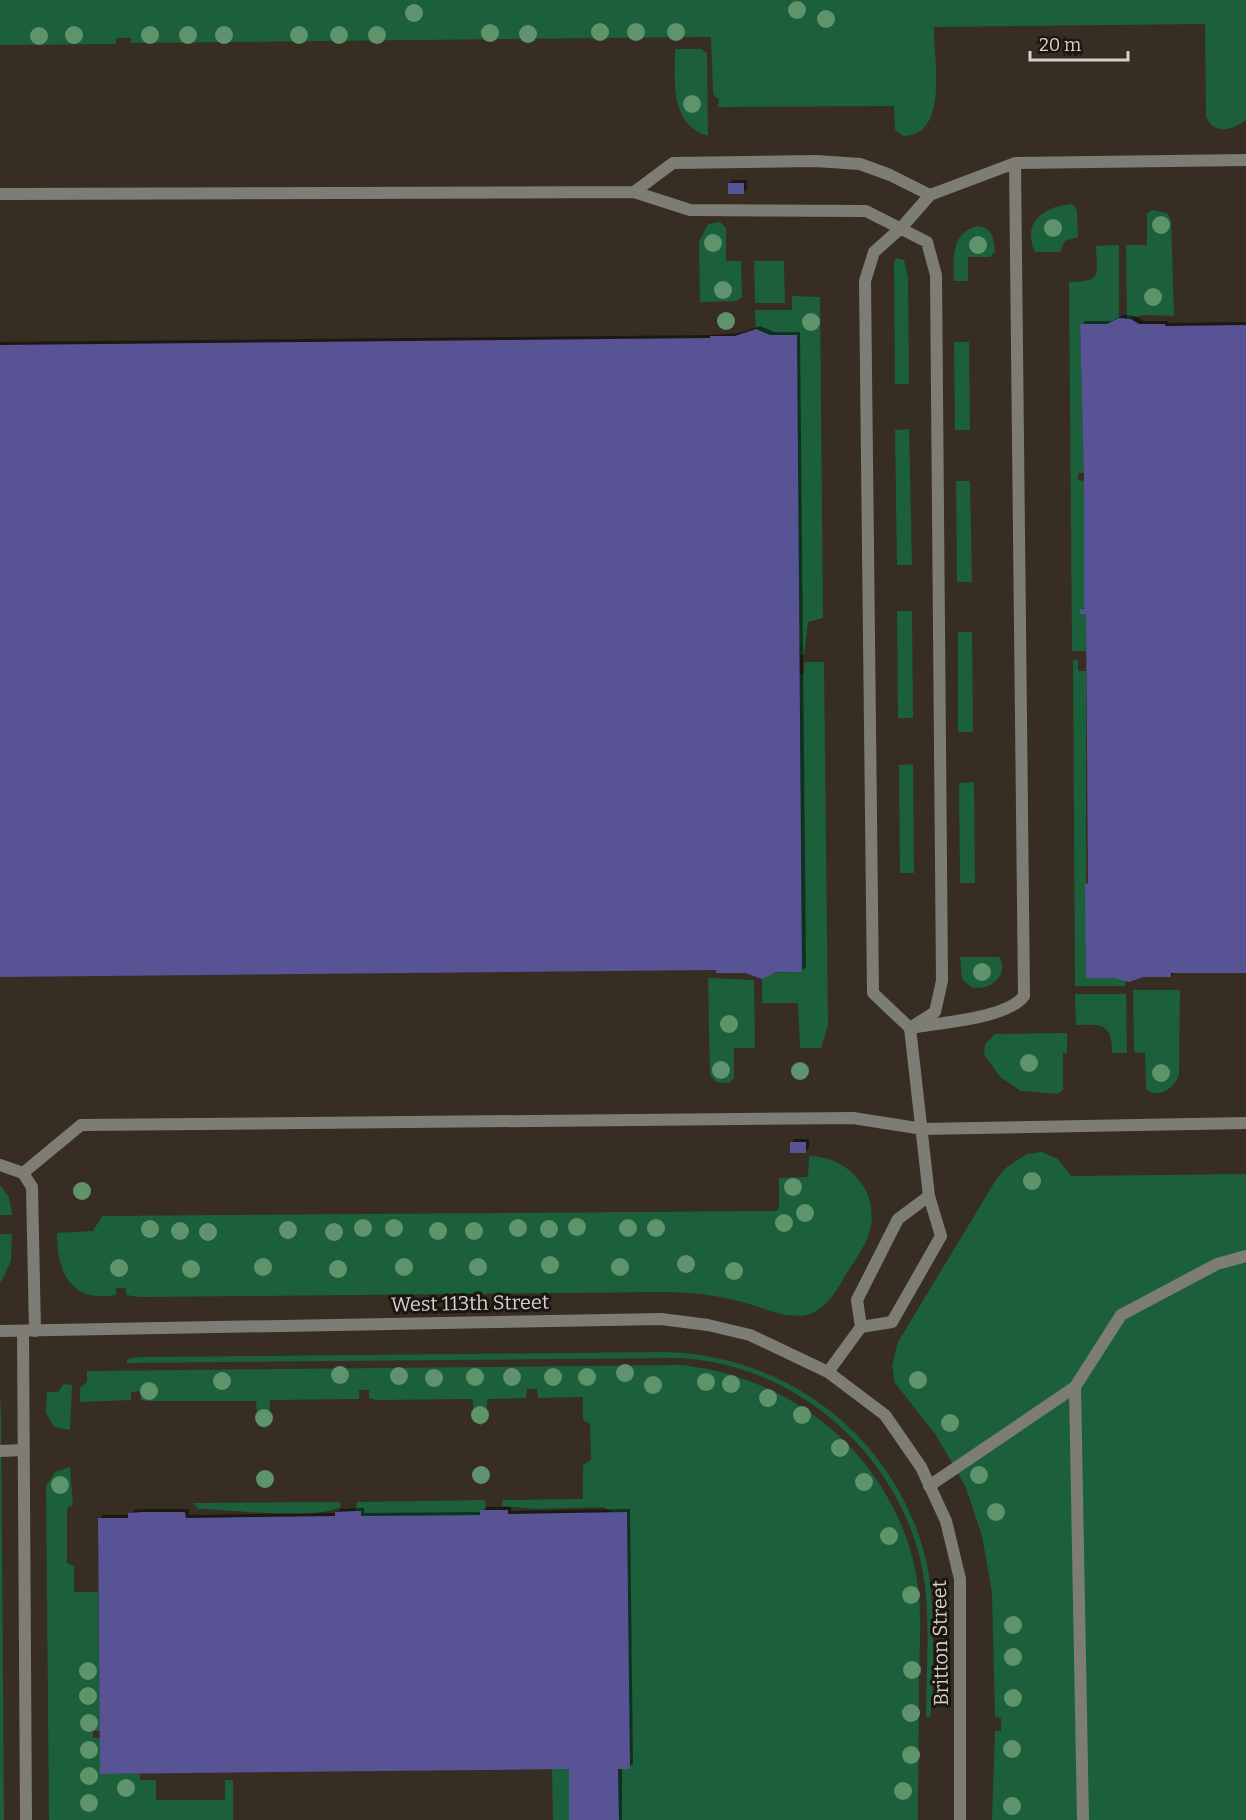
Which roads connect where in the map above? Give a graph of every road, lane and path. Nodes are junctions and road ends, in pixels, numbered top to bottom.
1 (1246, 160) edge
2 (1015, 163) junction
3 (634, 192) junction
4 (0, 194) edge
5 (930, 195) junction
6 (902, 227) junction
7 (910, 1028) junction
8 (1246, 1124) edge
9 (923, 1129) junction
10 (0, 1165) edge
11 (23, 1173) junction
12 (928, 1196) junction
13 (1246, 1256) edge
14 (861, 1326) junction
15 (0, 1331) edge
16 (29, 1331) junction
17 (828, 1372) junction
18 (1075, 1387) junction
19 (903, 1441) joint
20 (0, 1450) edge
21 (24, 1450) junction
22 (929, 1486) junction
23 (26, 1820) edge
24 (960, 1820) edge
25 (1083, 1820) edge

1 - 2 street
2 - 5 street
2 - 7 street
3 - 4 street
3 - 5 street
3 - 6 street
5 - 6 street
6 - 7 street
6 - 7 street
7 - 9 street
8 - 9 street
9 - 11 street
9 - 12 street
10 - 11 street
11 - 16 street
12 - 14 street
12 - 14 street
13 - 18 street
14 - 17 street
15 - 16 street, West 113th Street
16 - 17 street, West 113th Street
16 - 21 street
17 - 19 street, West 113th Street
18 - 22 street
18 - 25 street
19 - 22 street, Britton Street
20 - 21 street
21 - 23 street
22 - 24 street, Britton Street

